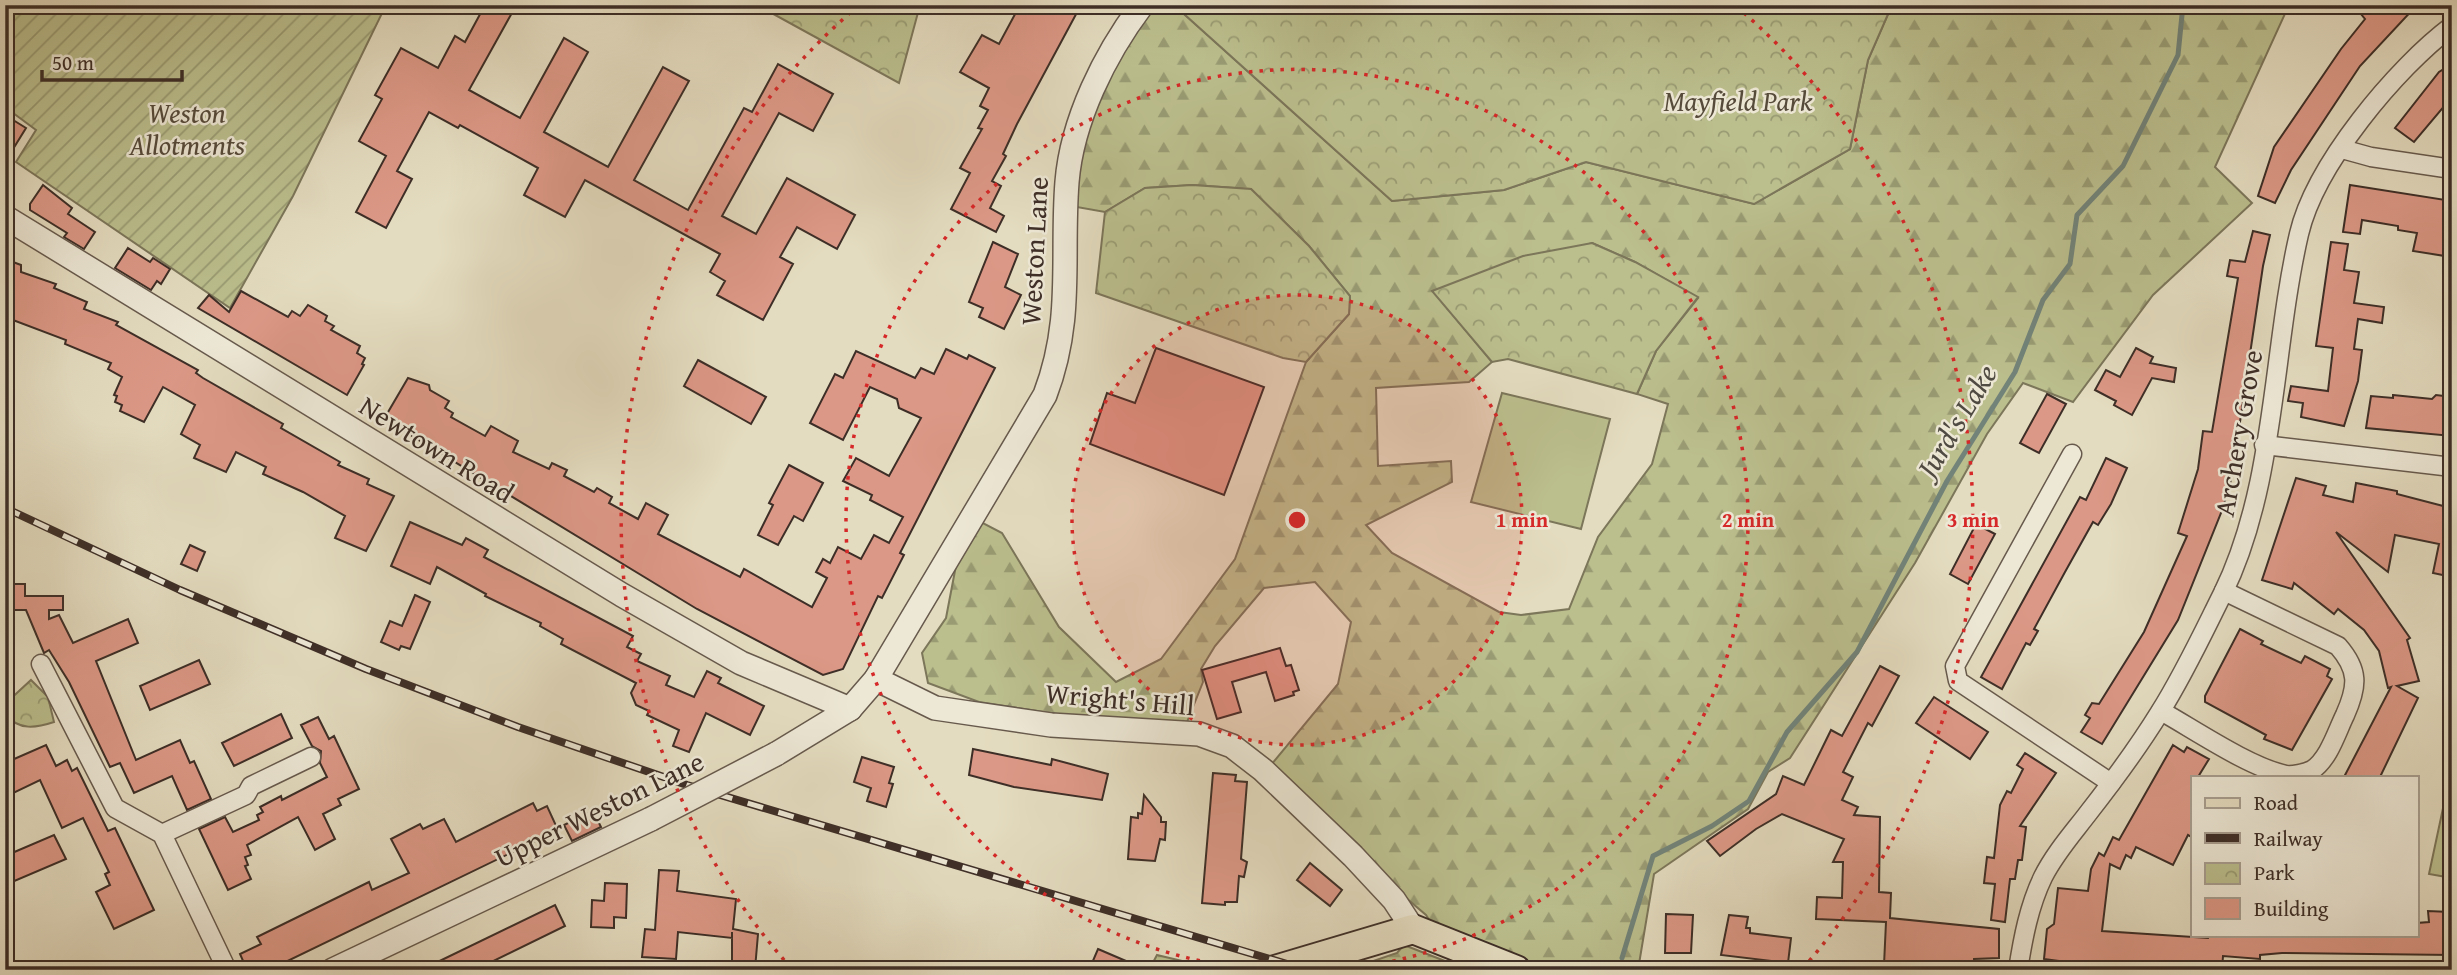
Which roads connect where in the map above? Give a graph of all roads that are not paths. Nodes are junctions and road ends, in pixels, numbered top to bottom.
1 (1142, 5) edge
2 (2452, 26) edge
3 (2342, 149) junction
4 (2452, 169) edge
5 (5, 217) edge
6 (2264, 446) junction
7 (2072, 454) dead end
8 (2452, 467) edge
9 (2224, 591) junction
10 (41, 664) dead end
11 (876, 679) junction
12 (850, 709) junction
13 (2161, 711) junction
14 (311, 757) dead end
15 (2111, 783) junction
16 (162, 834) junction
17 (1413, 929) junction
18 (227, 970) edge
19 (333, 970) edge
20 (1275, 970) edge
21 (1516, 970) edge
22 (2018, 970) edge

1 - 11 street, Weston Lane
2 - 3 street, Archery Grove
3 - 4 street
3 - 6 street, Archery Grove
5 - 12 street, Newtown Road
6 - 8 street
6 - 9 street, Archery Grove
7 - 15 street
9 - 13 street, Archery Grove
9 - 13 street
10 - 16 street
11 - 12 street, Upper Weston Lane
11 - 17 street, Wright's Hill
12 - 19 street, Upper Weston Lane, bridge
13 - 15 street, Archery Grove
14 - 16 street
15 - 22 street, Archery Grove
16 - 18 street
17 - 20 main road
17 - 21 main road

